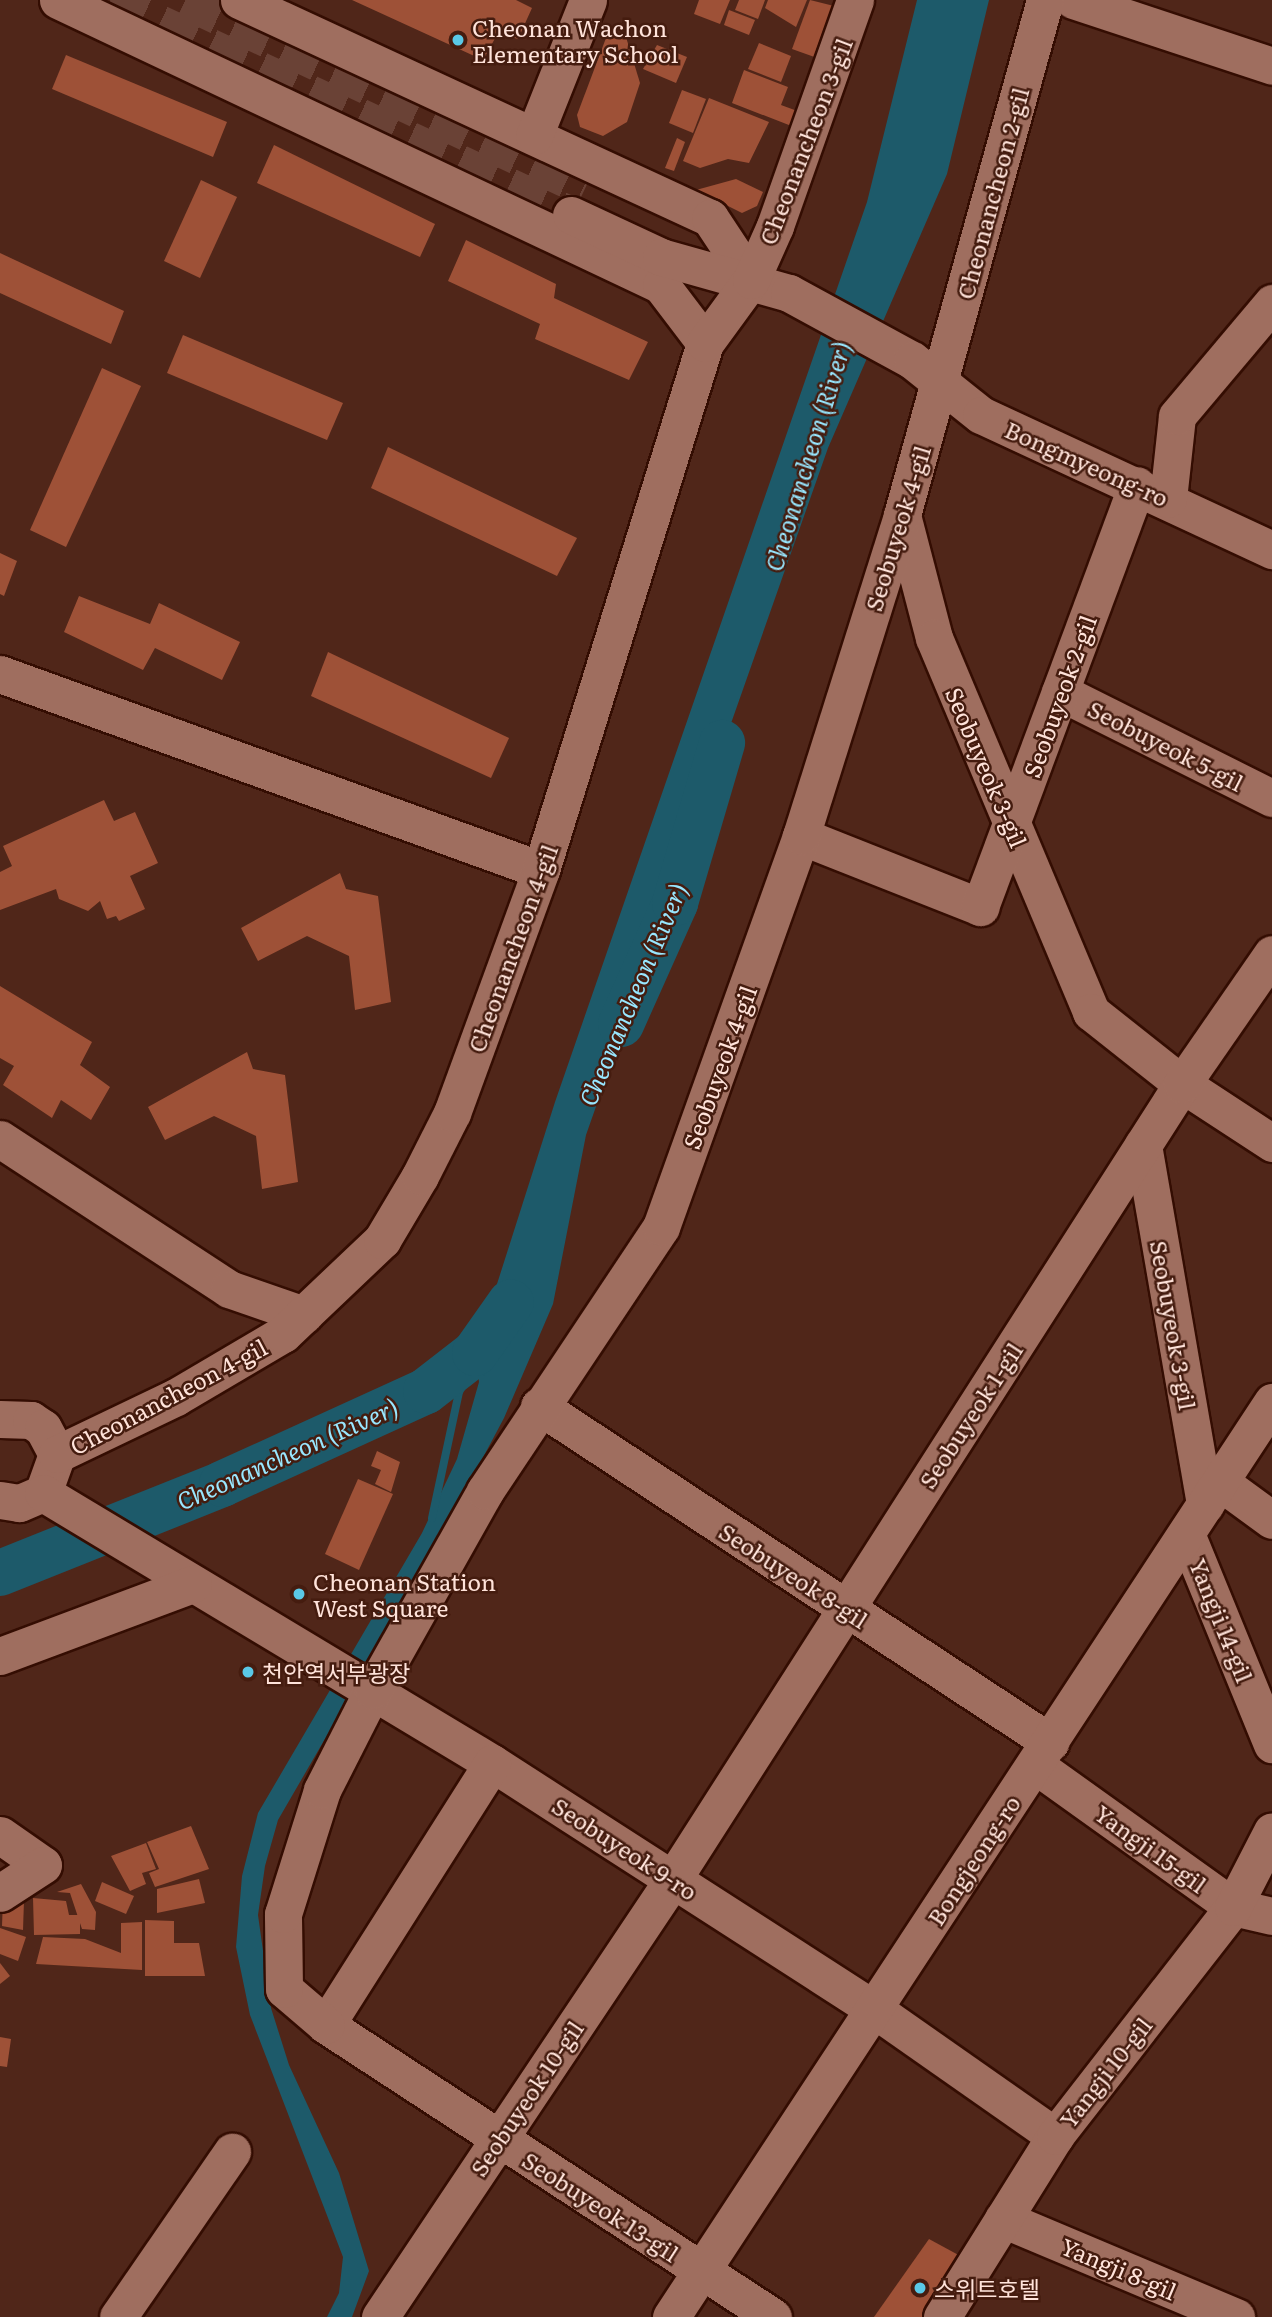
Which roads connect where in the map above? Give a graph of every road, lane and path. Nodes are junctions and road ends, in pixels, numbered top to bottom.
1 (59, 0) edge
2 (239, 0) edge
3 (589, 0) edge
4 (855, 0) edge
5 (1045, 0) edge
6 (1073, 0) edge
7 (1272, 66) edge
8 (534, 136) junction
9 (578, 201) tunnel mouth
10 (751, 280) junction
11 (1272, 303) edge
12 (705, 343) junction
13 (940, 385) junction
14 (1153, 492) junction
15 (902, 515) junction
16 (1272, 550) edge
17 (0, 674) edge
18 (1060, 692) junction
19 (1272, 798) edge
20 (1011, 825) junction
21 (801, 836) junction
22 (541, 870) junction
23 (1272, 954) edge
24 (1182, 1084) junction
25 (0, 1139) edge
26 (1272, 1143) edge
27 (1143, 1145) junction
28 (304, 1315) junction
29 (1272, 1402) edge
30 (539, 1406) junction
31 (0, 1419) edge
32 (57, 1454) junction
33 (43, 1493) junction
34 (0, 1500) edge
35 (1204, 1507) junction
36 (1272, 1520) edge
37 (185, 1580) junction
38 (845, 1610) junction
39 (0, 1656) edge
40 (373, 1690) junction
41 (1272, 1744) edge
42 (1043, 1753) junction
43 (492, 1763) junction
44 (1272, 1830) edge
45 (0, 1835) edge
46 (673, 1879) junction
47 (0, 1893) edge
48 (1233, 1907) junction
49 (1272, 1916) edge
50 (875, 2010) junction
51 (327, 2025) junction
52 (1055, 2136) junction
53 (498, 2140) junction
54 (232, 2152) dead end
55 (1003, 2219) junction
56 (702, 2271) junction
57 (118, 2317) edge
58 (380, 2317) edge
59 (671, 2317) edge
60 (772, 2317) edge
61 (942, 2317) edge
62 (1236, 2317) edge

1 - 12 street
2 - 8 street
3 - 8 street
4 - 10 street, Cheonancheon 3-gil
5 - 13 street, Cheonancheon 2-gil
6 - 7 street
8 - 10 street
9 - 10 street, Bongmyeong-ro
10 - 12 street, Cheonancheon 4-gil
10 - 13 street, Bongmyeong-ro
11 - 14 street, Seobuyeok 2-gil
12 - 22 street, Cheonancheon 4-gil
13 - 14 street, Bongmyeong-ro
13 - 15 street, Seobuyeok 4-gil
14 - 16 street, Bongmyeong-ro
14 - 18 street, Seobuyeok 2-gil
15 - 20 street, Seobuyeok 3-gil
15 - 21 street, Seobuyeok 4-gil
17 - 22 street
18 - 19 street, Seobuyeok 5-gil
18 - 20 street, Seobuyeok 2-gil
20 - 21 street, Seobuyeok 2-gil
20 - 24 street, Seobuyeok 3-gil
21 - 30 street, Seobuyeok 4-gil
22 - 28 street, Cheonancheon 4-gil
23 - 24 street, Seobuyeok 1-gil
24 - 26 street
24 - 27 street, Seobuyeok 1-gil
25 - 28 street
27 - 35 street, Seobuyeok 3-gil
27 - 38 street, Seobuyeok 1-gil
28 - 32 street, Cheonancheon 4-gil
29 - 35 street, Bongjeong-ro
30 - 38 street, Seobuyeok 8-gil
30 - 40 street, Seobuyeok 4-gil
31 - 32 street
32 - 33 street
33 - 34 street
33 - 37 street
35 - 36 street
35 - 41 street, Yangji 14-gil
35 - 42 street, Bongjeong-ro
37 - 39 street
37 - 40 street, Seobuyeok 9-ro
38 - 42 street, Seobuyeok 8-gil
38 - 46 street, Seobuyeok 1-gil
40 - 43 street, Seobuyeok 9-ro
40 - 51 street, Seobuyeok 13-gil
42 - 48 street, Yangji 15-gil
42 - 50 street, Bongjeong-ro
43 - 46 street, Seobuyeok 9-ro
43 - 51 street
44 - 48 street, Yangji 10-gil
45 - 47 street
46 - 50 street, Seobuyeok 9-ro
46 - 53 street, Seobuyeok 10-gil
48 - 49 street, Yangji 15-gil
48 - 52 street, Yangji 10-gil
50 - 52 street, Seobuyeok 9-ro
50 - 56 street, Bongjeong-ro
51 - 53 street, Seobuyeok 13-gil
52 - 55 street, Yangji 10-gil
53 - 56 street, Seobuyeok 13-gil
53 - 58 street, Seobuyeok 10-gil
54 - 57 street
55 - 61 street, Yangji 10-gil
55 - 62 street, Yangji 8-gil
56 - 59 street, Bongjeong-ro
56 - 60 street, Seobuyeok 13-gil

